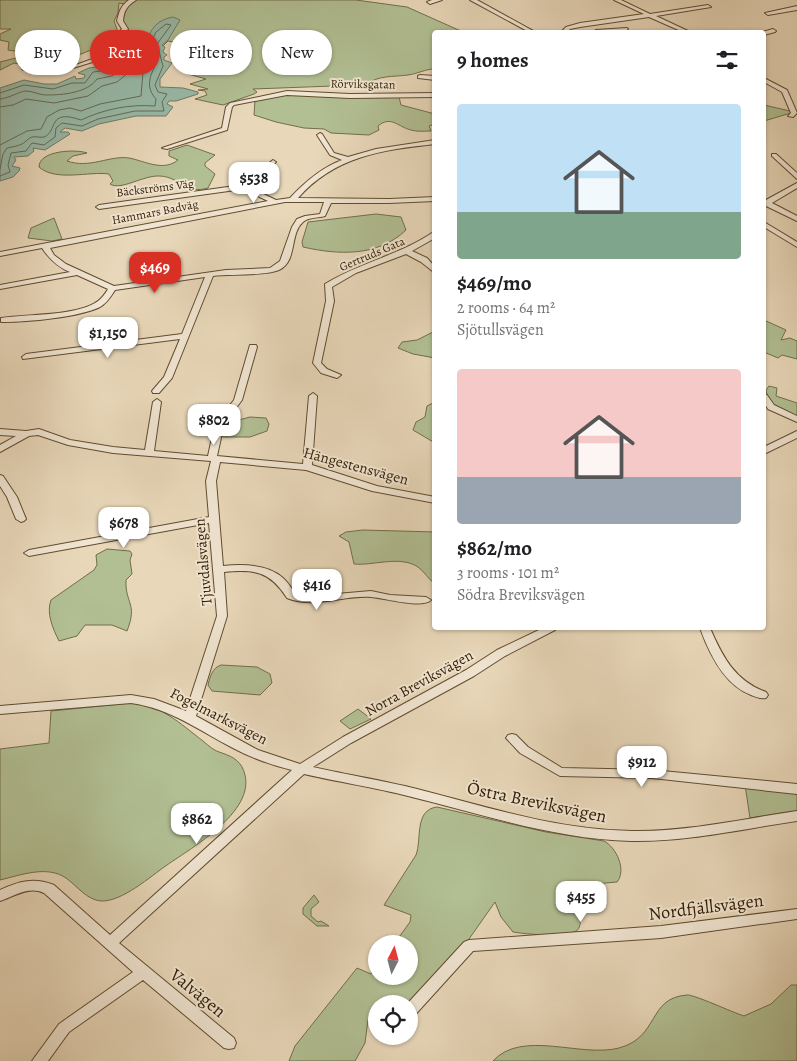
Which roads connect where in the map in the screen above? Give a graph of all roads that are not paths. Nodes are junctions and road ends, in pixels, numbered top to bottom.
1 (133, 0) edge
2 (439, 0) edge
3 (473, 0) edge
4 (617, 0) edge
5 (624, 1) edge
6 (430, 2) dead end
7 (708, 7) dead end
8 (797, 8) edge
9 (768, 13) dead end
10 (647, 16) junction
11 (605, 22) junction
12 (626, 29) dead end
13 (528, 30) edge
14 (568, 30) edge
15 (618, 30) joint
16 (681, 30) edge
17 (773, 31) dead end
18 (766, 33) edge
19 (80, 65) edge
20 (420, 77) dead end
21 (432, 78) edge
22 (766, 81) edge
23 (432, 95) edge
24 (794, 104) edge
25 (791, 116) dead end
26 (320, 135) dead end
27 (432, 142) edge
28 (165, 148) dead end
29 (774, 155) dead end
30 (346, 159) junction
31 (272, 162) dead end
32 (797, 177) edge
33 (797, 185) edge
34 (244, 187) junction
35 (293, 199) junction
36 (432, 199) edge
37 (328, 201) junction
38 (273, 202) junction
39 (766, 202) edge
40 (766, 204) edge
41 (99, 207) dead end
42 (797, 219) edge
43 (766, 225) edge
44 (432, 237) edge
45 (47, 245) junction
46 (797, 246) edge
47 (408, 252) junction
48 (0, 254) edge
49 (432, 268) edge
50 (77, 272) junction
51 (210, 274) junction
52 (0, 287) edge
53 (113, 288) junction
54 (4, 320) dead end
55 (186, 336) junction
56 (253, 347) dead end
57 (26, 357) dead end
58 (337, 374) dead end
59 (156, 391) dead end
60 (313, 396) dead end
61 (766, 400) edge
62 (157, 402) dead end
63 (797, 419) edge
64 (0, 432) edge
65 (26, 434) junction
66 (797, 434) edge
67 (0, 449) edge
68 (766, 450) edge
69 (148, 453) junction
70 (214, 458) junction
71 (307, 466) junction
72 (0, 478) edge
73 (432, 499) edge
74 (21, 519) dead end
75 (214, 519) junction
76 (29, 553) dead end
77 (218, 570) junction
78 (426, 600) dead end
79 (547, 630) edge
80 (706, 630) edge
81 (762, 695) dead end
82 (0, 710) edge
83 (189, 718) junction
84 (512, 738) dead end
85 (302, 768) junction
86 (797, 790) edge
87 (797, 816) edge
88 (0, 896) edge
89 (797, 914) edge
90 (110, 943) junction
91 (143, 972) junction
92 (418, 1002) edge
93 (229, 1043) dead end
94 (39, 1061) edge

1 - 19 street
2 - 6 street
3 - 13 street
4 - 5 street
5 - 10 street
7 - 10 street
8 - 9 street
10 - 11 street
10 - 16 street
11 - 14 street
11 - 15 street
12 - 15 street
17 - 18 street
20 - 21 street
22 - 24 street
23 - 28 street, Rörviksgatan
24 - 25 street
26 - 30 street
27 - 30 street
29 - 32 street
30 - 35 street
31 - 34 street
33 - 39 street
34 - 38 street
34 - 41 street, Bäckströms Väg
35 - 37 street, Hammars Badväg
35 - 38 street, Hammars Badväg
36 - 37 street, Hammars Badväg
37 - 51 street
38 - 45 street, Hammars Badväg
40 - 42 street
43 - 46 street
44 - 47 street, Gertruds Gata
45 - 48 street, Hammars Badväg
45 - 50 street
47 - 49 street
47 - 58 street, Gertruds Gata
50 - 52 street
50 - 53 street
51 - 53 street
51 - 55 street
53 - 54 street
55 - 57 street
55 - 59 street
56 - 70 street, Tjuvdalsvägen
60 - 71 street
61 - 63 street
62 - 69 street
64 - 65 street, Hängestensvägen
65 - 67 street
65 - 69 street, Hängestensvägen
66 - 68 street
69 - 70 street, Hängestensvägen
70 - 71 street, Hängestensvägen
70 - 75 street, Tjuvdalsvägen
71 - 73 street, Hängestensvägen
72 - 74 street
75 - 76 street
75 - 77 street, Tjuvdalsvägen
77 - 78 street
77 - 83 street, Tjuvdalsvägen
79 - 85 street, Norra Breviksvägen
80 - 81 street
82 - 83 street, Fogelmarksvägen
83 - 85 street, Fogelmarksvägen
84 - 86 street
85 - 87 street, Östra Breviksvägen
85 - 90 street, Norra Breviksvägen
88 - 90 street, Valvägen
89 - 92 street, Nordfjällsvägen
90 - 91 street, Valvägen
91 - 93 street, Valvägen
91 - 94 street

